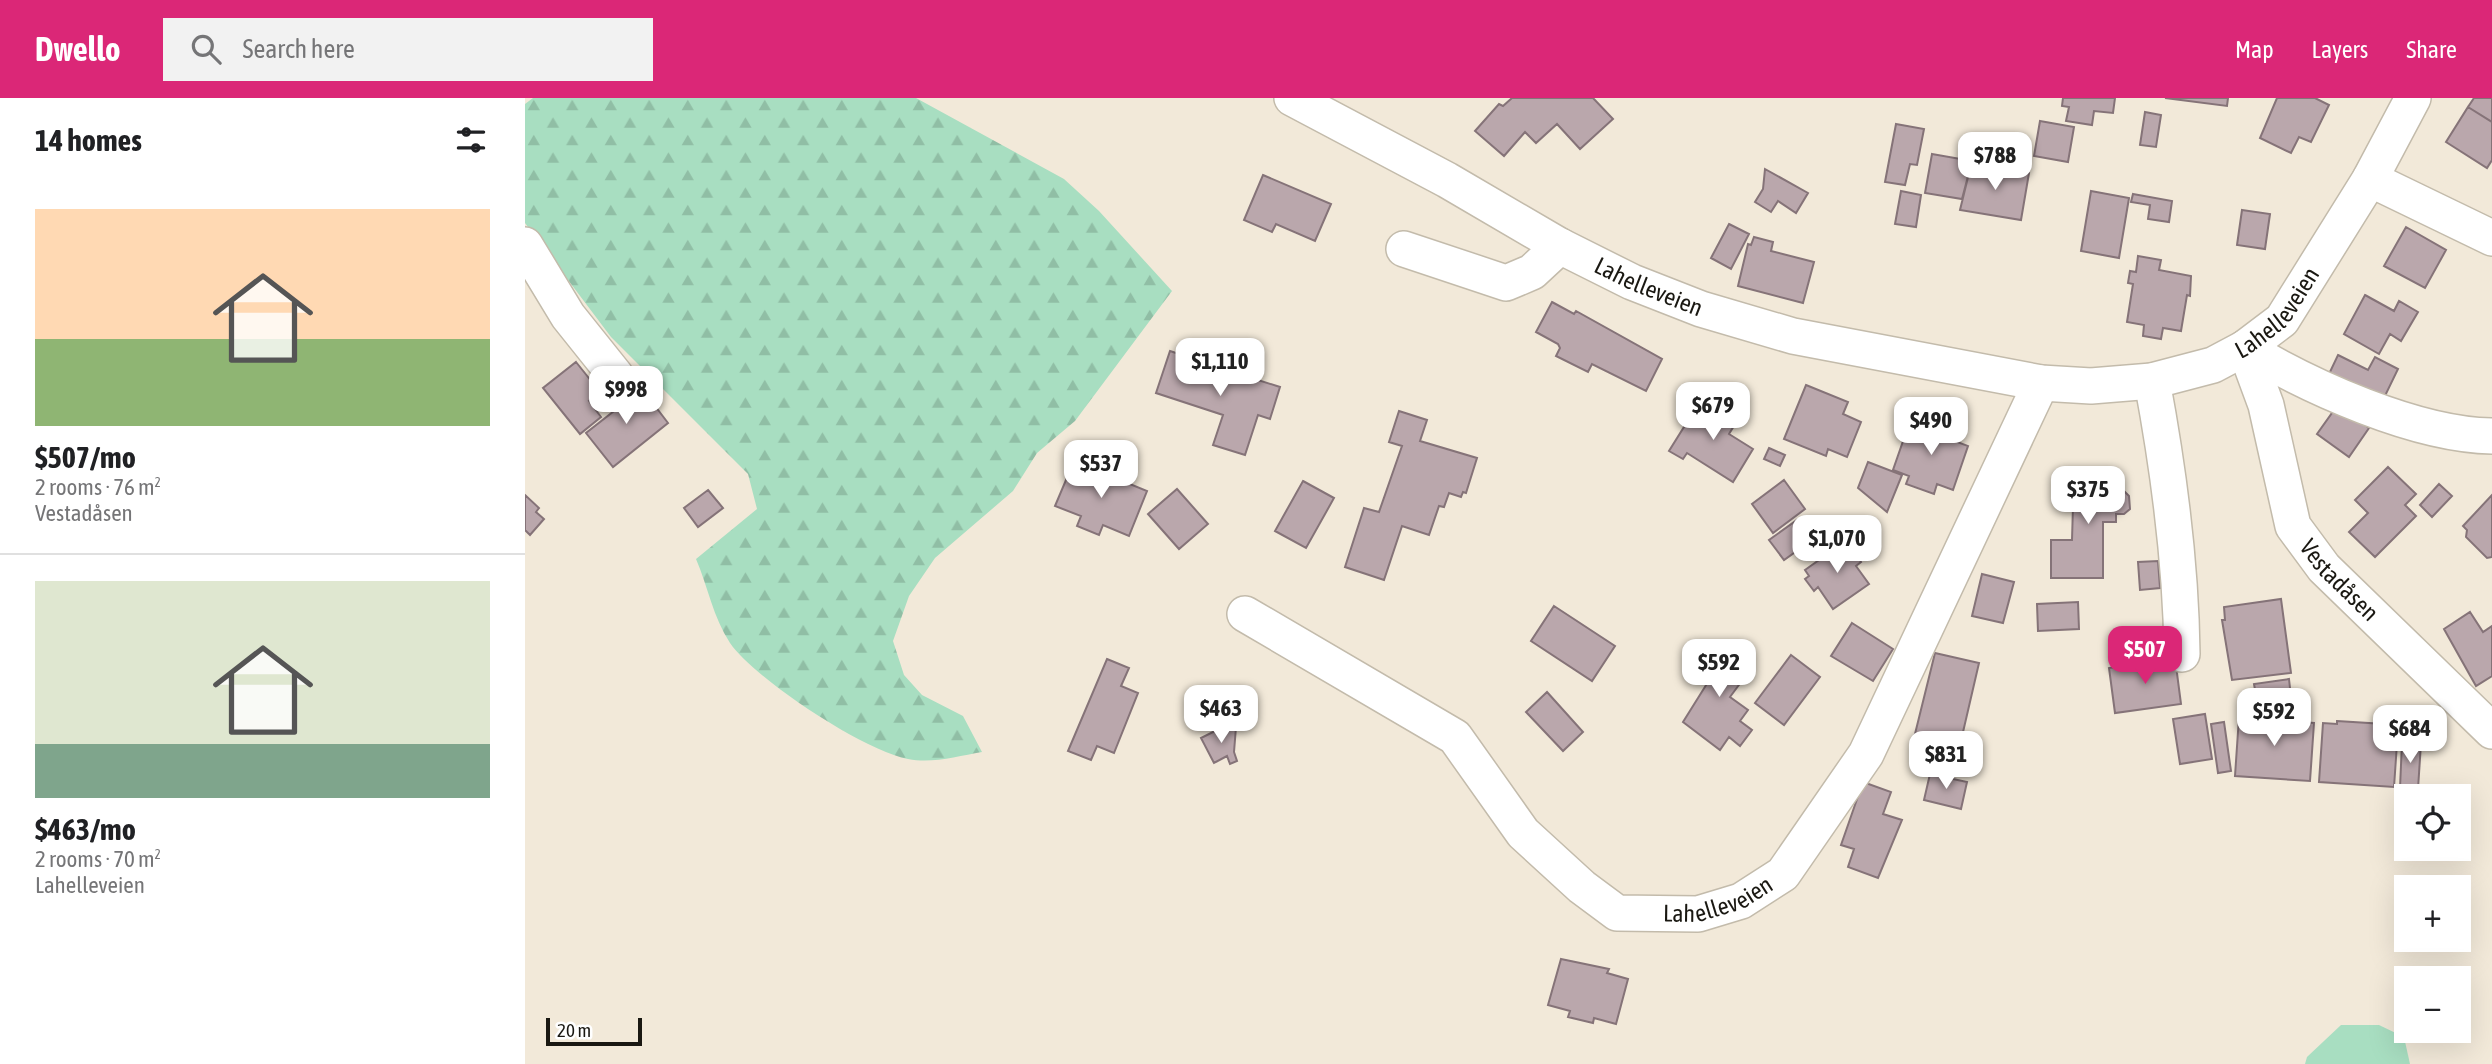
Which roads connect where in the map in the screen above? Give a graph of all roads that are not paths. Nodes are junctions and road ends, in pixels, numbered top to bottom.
1 (1292, 98) edge
2 (2413, 98) edge
3 (2370, 178) junction
4 (2492, 238) edge
5 (525, 245) edge
6 (1560, 246) junction
7 (1404, 249) dead end
8 (2245, 348) junction
9 (616, 376) dead end
10 (2152, 381) junction
11 (2041, 383) junction
12 (2492, 436) edge
13 (1245, 614) dead end
14 (2182, 654) dead end
15 (2492, 731) edge

1 - 6 street, Lahelleveien
2 - 3 street, Lahelleveien
3 - 4 street
3 - 8 street, Lahelleveien
5 - 9 street
6 - 7 street
6 - 11 street, Lahelleveien
8 - 10 street, Lahelleveien
8 - 12 street
8 - 15 street, Vestadåsen
10 - 11 street, Lahelleveien
10 - 14 street
11 - 13 street, Lahelleveien

